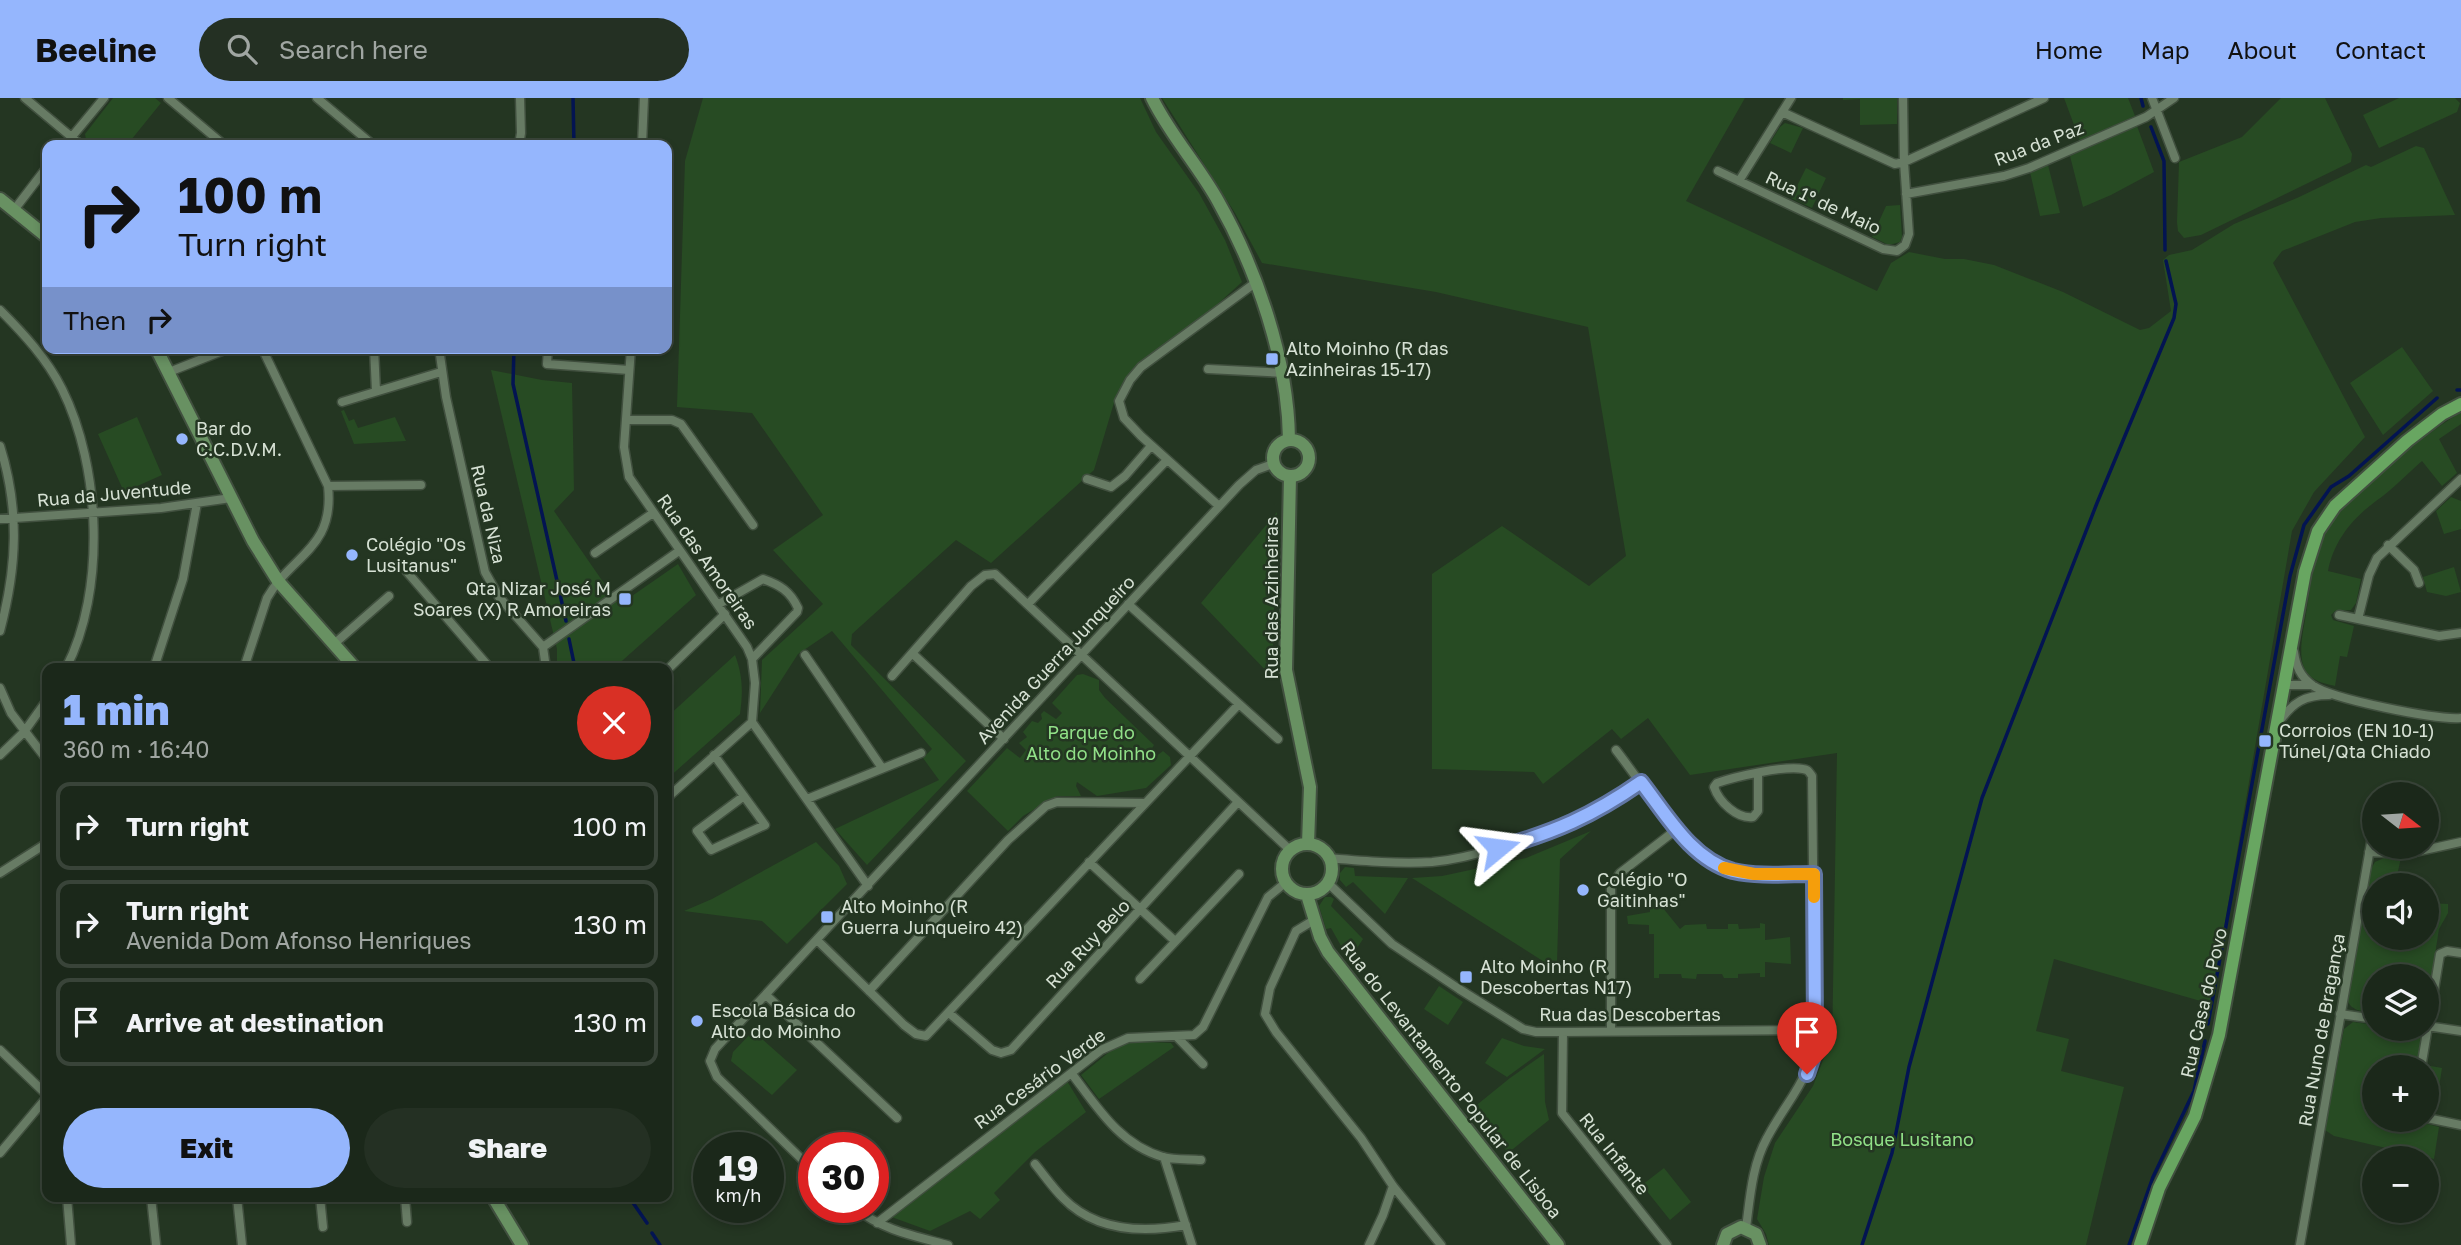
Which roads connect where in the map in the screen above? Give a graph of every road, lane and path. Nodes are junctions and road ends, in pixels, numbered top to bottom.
1 (25, 98) edge
2 (104, 98) edge
3 (167, 98) edge
4 (317, 98) edge
5 (520, 98) edge
6 (644, 98) edge
7 (1152, 98) edge
8 (1791, 98) edge
9 (1903, 98) edge
10 (2044, 98) edge
11 (2152, 98) edge
12 (2174, 98) edge
13 (2156, 111) junction
14 (1782, 112) junction
15 (71, 137) junction
16 (69, 140) edge
17 (75, 140) edge
18 (218, 140) edge
19 (367, 140) edge
20 (520, 140) edge
21 (642, 140) edge
22 (2175, 158) dead end
23 (1903, 162) junction
24 (1718, 172) dead end
25 (42, 174) edge
26 (1740, 181) junction
27 (1906, 194) junction
28 (0, 199) edge
29 (14, 211) junction
30 (42, 233) edge
31 (1255, 283) junction
32 (0, 310) edge
33 (159, 354) edge
34 (215, 354) edge
35 (265, 354) edge
36 (374, 354) edge
37 (440, 354) edge
38 (548, 354) edge
39 (630, 354) edge
40 (1208, 369) dead end
41 (629, 370) junction
42 (169, 372) junction
43 (441, 372) junction
44 (1284, 373) junction
45 (376, 391) junction
46 (342, 402) dead end
47 (2461, 404) edge
48 (627, 420) junction
49 (1289, 439) junction
50 (0, 446) edge
51 (1152, 446) junction
52 (1167, 460) junction
53 (1273, 464) junction
54 (1290, 477) junction
55 (2461, 479) edge
56 (1087, 480) dead end
57 (421, 485) dead end
58 (328, 486) junction
59 (231, 498) junction
60 (197, 503) junction
61 (1219, 506) junction
62 (92, 513) junction
63 (653, 513) junction
64 (13, 518) junction
65 (0, 519) edge
66 (753, 525) dead end
67 (2388, 545) junction
68 (679, 551) junction
69 (594, 553) dead end
70 (401, 565) dead end
71 (278, 581) junction
72 (2419, 583) dead end
73 (389, 596) dead end
74 (719, 604) junction
75 (1028, 604) junction
76 (1128, 604) junction
77 (725, 614) junction
78 (2339, 615) dead end
79 (2358, 619) junction
80 (0, 631) edge
81 (2294, 632) junction
82 (2461, 633) edge
83 (334, 644) junction
84 (543, 648) junction
85 (912, 653) junction
86 (806, 655) dead end
87 (1083, 656) junction
88 (752, 659) junction
89 (67, 663) edge
90 (157, 663) edge
91 (246, 663) edge
92 (351, 663) edge
93 (486, 663) edge
94 (545, 663) edge
95 (672, 665) edge
96 (892, 676) dead end
97 (2285, 685) junction
98 (2312, 685) junction
99 (0, 688) edge
100 (2332, 695) junction
101 (2309, 697) junction
102 (1239, 704) junction
103 (42, 707) edge
104 (2461, 718) edge
105 (752, 722) junction
106 (2278, 723) junction
107 (24, 732) junction
108 (1004, 739) junction
109 (1278, 739) dead end
110 (1616, 750) dead end
111 (921, 753) dead end
112 (42, 754) edge
113 (0, 755) edge
114 (714, 755) junction
115 (1188, 757) junction
116 (882, 768) junction
117 (1758, 773) junction
118 (1641, 782) junction
119 (672, 793) edge
120 (744, 796) junction
121 (807, 799) junction
122 (1238, 802) junction
123 (1144, 803) junction
124 (1677, 829) junction
125 (2461, 842) edge
126 (1308, 844) junction
127 (42, 846) edge
128 (2440, 846) edge
129 (1290, 850) junction
130 (1329, 858) junction
131 (2369, 859) edge
132 (1089, 862) junction
133 (0, 873) edge
134 (1239, 874) dead end
135 (1814, 874) junction
136 (1285, 883) junction
137 (1328, 883) junction
138 (867, 886) junction
139 (1307, 895) junction
140 (1141, 910) junction
141 (1314, 920) junction
142 (817, 940) junction
143 (1175, 942) junction
144 (2461, 953) edge
145 (2439, 965) edge
146 (1140, 979) dead end
147 (869, 991) junction
148 (766, 995) junction
149 (949, 1013) junction
150 (2340, 1014) junction
151 (2362, 1017) edge
152 (2439, 1028) edge
153 (1815, 1030) junction
154 (1611, 1031) junction
155 (2461, 1031) edge
156 (1563, 1032) junction
157 (1177, 1037) junction
158 (0, 1050) edge
159 (1203, 1064) dead end
160 (1072, 1074) junction
161 (42, 1091) edge
162 (42, 1102) edge
163 (897, 1118) dead end
164 (2439, 1120) edge
165 (2461, 1125) edge
166 (0, 1153) edge
167 (798, 1155) edge
168 (1164, 1157) junction
169 (1201, 1160) dead end
170 (1035, 1164) dead end
171 (1393, 1186) junction
172 (67, 1202) edge
173 (152, 1202) edge
174 (238, 1202) edge
175 (320, 1202) edge
176 (405, 1202) edge
177 (496, 1202) edge
178 (889, 1214) edge
179 (407, 1223) dead end
180 (877, 1223) edge
181 (1186, 1225) junction
182 (323, 1227) dead end
183 (1746, 1228) junction
184 (156, 1244) edge
185 (71, 1245) edge
186 (242, 1245) edge
187 (522, 1245) edge
188 (948, 1245) edge
189 (1192, 1245) edge
190 (1368, 1245) edge
191 (1441, 1245) edge
192 (1558, 1245) edge
193 (1667, 1245) edge
194 (1723, 1245) edge
195 (1760, 1245) edge
196 (2140, 1245) edge
197 (2300, 1245) edge

1 - 15 street
2 - 15 street
3 - 18 street
4 - 19 street
5 - 20 street
6 - 21 street
7 - 31 street
8 - 14 street
9 - 23 street
10 - 23 street
11 - 13 street
12 - 13 street, Rua da Paz
13 - 22 street
13 - 27 street, Rua da Paz
14 - 23 street
14 - 26 street
15 - 16 street
15 - 17 street
23 - 27 street
24 - 26 street, Rua 1º de Maio
25 - 29 street
26 - 27 street, Rua 1º de Maio
28 - 29 street
29 - 30 street
31 - 44 street
31 - 51 street
32 - 62 street
33 - 42 street
34 - 42 street
35 - 58 street
36 - 45 street
37 - 43 street, Rua da Niza
38 - 41 street
39 - 41 street, Rua das Amoreiras
40 - 44 street
41 - 48 street, Rua das Amoreiras
42 - 59 street
43 - 45 street
43 - 84 street, Rua da Niza
44 - 49 street
45 - 46 street
47 - 81 main road, Rua Casa do Povo
48 - 63 street, Rua das Amoreiras
48 - 66 street
49 - 53 street
49 - 54 street
50 - 64 street
51 - 52 street
51 - 56 street
52 - 61 street
52 - 75 street
53 - 54 street
53 - 61 street, Avenida Guerra Junqueiro
54 - 126 street, Rua das Azinheiras
55 - 67 street
57 - 58 street
58 - 71 street
59 - 60 street, Rua da Juventude
59 - 71 street
60 - 62 street, Rua da Juventude
60 - 90 street
61 - 76 street, Avenida Guerra Junqueiro
62 - 64 street, Rua da Juventude
62 - 89 street
63 - 68 street, Rua das Amoreiras
63 - 69 street
64 - 65 street, Rua da Juventude
64 - 80 street
67 - 72 street
67 - 79 street
68 - 74 street, Rua das Amoreiras
68 - 84 street
70 - 93 street
71 - 83 street
71 - 91 street
73 - 83 street
74 - 77 street, Rua das Amoreiras
74 - 88 street
75 - 85 street
75 - 87 street
76 - 87 street, Avenida Guerra Junqueiro
76 - 102 street
77 - 88 street, Rua das Amoreiras
77 - 95 street
78 - 79 street
79 - 82 street
81 - 97 main road, Rua Casa do Povo
81 - 98 street
83 - 92 street
84 - 94 street
85 - 96 street
85 - 108 street
86 - 116 street
87 - 108 street, Avenida Guerra Junqueiro
87 - 115 street
88 - 105 street, Rua das Amoreiras
97 - 98 street
97 - 101 street
97 - 106 main road, Rua Casa do Povo
98 - 100 street
99 - 107 street
100 - 101 street
100 - 104 street
101 - 106 street
102 - 109 street
102 - 115 street
103 - 107 street
105 - 114 street
105 - 121 street
106 - 196 main road, Rua Casa do Povo
107 - 112 street
107 - 113 street
108 - 138 street, Avenida Guerra Junqueiro
110 - 118 street
111 - 116 street
114 - 119 street
114 - 120 street
115 - 122 street
115 - 123 street
116 - 121 street
117 - 117 street
117 - 135 street
118 - 124 street
118 - 130 street
120 - 120 street
121 - 138 street
122 - 129 street
122 - 140 street, Rua Ruy Belo
123 - 132 street
123 - 147 street
124 - 135 street
124 - 154 street
125 - 128 street
126 - 129 street
126 - 130 street
127 - 133 street
129 - 136 street
130 - 137 street
131 - 150 street, Rua Nuno de Bragança
132 - 140 street
132 - 149 street
134 - 143 street
135 - 153 street
136 - 139 street
136 - 157 street, Rua Cesário Verde
137 - 139 street
137 - 156 street, Rua das Descobertas
138 - 142 street, Avenida Guerra Junqueiro
139 - 141 street, Rua do Levantamento Popular de Lisboa
140 - 143 street
140 - 149 street, Rua Ruy Belo
141 - 171 street
141 - 192 street, Rua do Levantamento Popular de Lisboa
142 - 147 street
142 - 148 street, Avenida Guerra Junqueiro
143 - 146 street
144 - 145 street
147 - 149 street
148 - 163 street
148 - 167 street, Avenida Guerra Junqueiro
150 - 151 street
150 - 197 street, Rua Nuno de Bragança
152 - 155 street
153 - 154 street, Rua das Descobertas
153 - 183 street
154 - 156 street, Rua das Descobertas
156 - 193 street, Rua Infante
157 - 159 street
157 - 160 street, Rua Cesário Verde
158 - 161 street
160 - 168 street
160 - 178 street, Rua Cesário Verde
162 - 166 street
164 - 165 street
168 - 169 street
168 - 181 street
170 - 181 street
171 - 190 street
171 - 191 street
172 - 185 street
173 - 184 street
174 - 186 street
175 - 182 street
176 - 179 street
177 - 187 street
180 - 188 street
181 - 189 street
183 - 194 street
183 - 195 street

